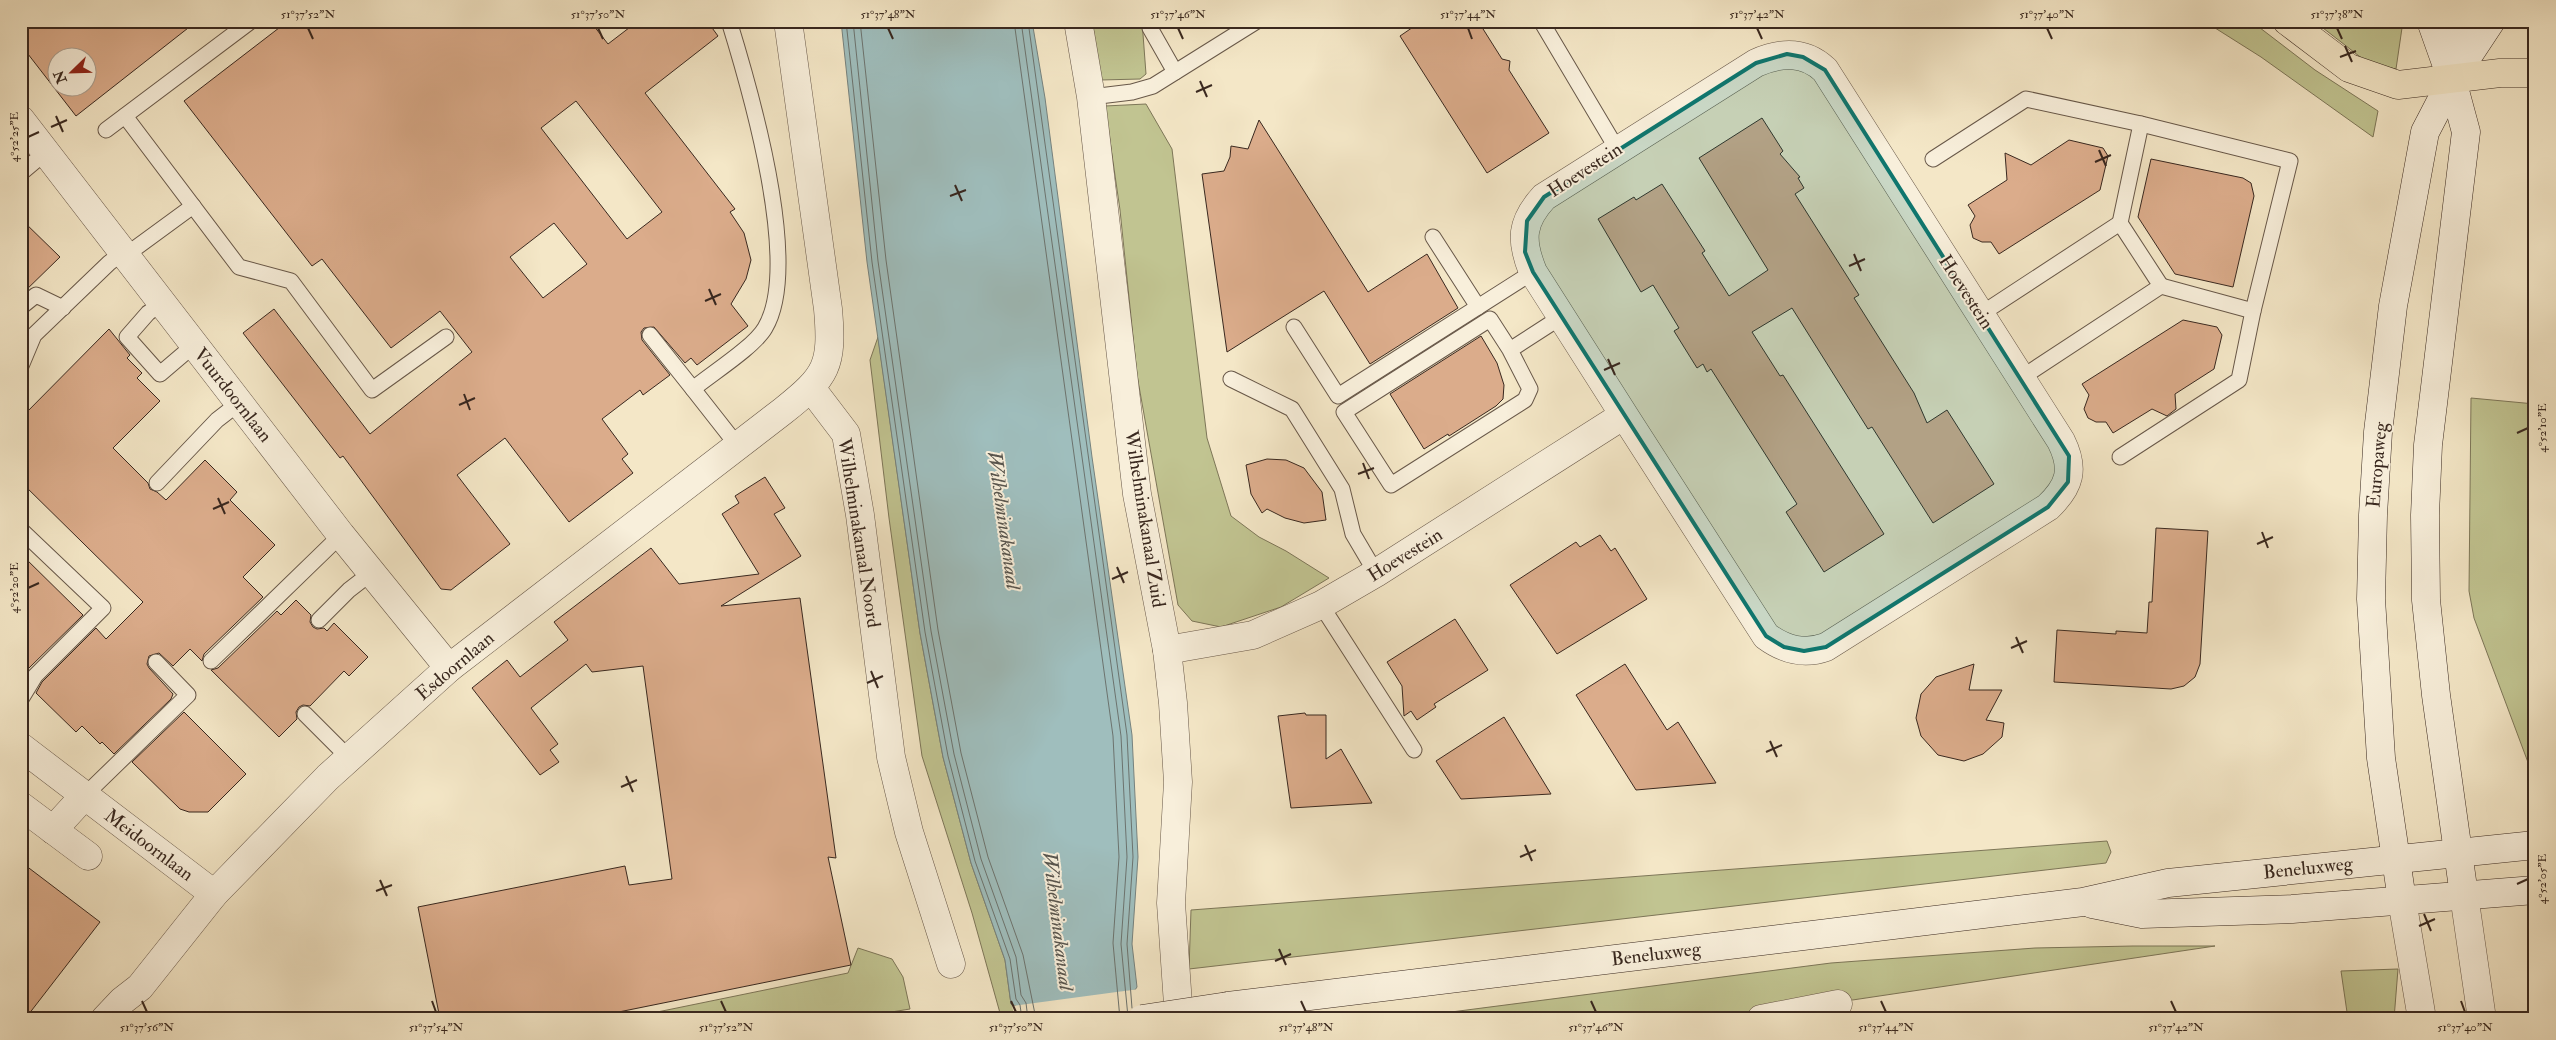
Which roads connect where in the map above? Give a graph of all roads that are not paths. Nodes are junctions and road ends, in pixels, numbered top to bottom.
1 (251, 21) edge
2 (729, 21) edge
3 (788, 21) edge
4 (1078, 21) edge
5 (1149, 21) edge
6 (1257, 21) edge
7 (1541, 21) edge
8 (2287, 21) edge
9 (2431, 21) edge
10 (2464, 21) edge
11 (2491, 21) edge
12 (1175, 72) junction
13 (2535, 73) edge
14 (2452, 80) junction
15 (1091, 96) junction
16 (125, 116) junction
17 (21, 120) edge
18 (2141, 124) junction
19 (106, 130) dead end
20 (1617, 149) junction
21 (46, 152) junction
22 (1933, 159) dead end
23 (21, 173) edge
24 (193, 206) junction
25 (2120, 223) junction
26 (1433, 237) dead end
27 (125, 254) junction
28 (1533, 272) junction
29 (2161, 286) junction
30 (162, 303) junction
31 (21, 307) edge
32 (1478, 307) junction
33 (63, 308) junction
34 (2253, 311) junction
35 (1981, 314) junction
36 (1561, 317) junction
37 (1294, 327) dead end
38 (650, 335) dead end
39 (446, 337) dead end
40 (194, 345) junction
41 (1510, 350) junction
42 (21, 366) edge
43 (2021, 378) junction
44 (1231, 379) dead end
45 (811, 388) junction
46 (693, 389) junction
47 (239, 404) junction
48 (1624, 415) junction
49 (737, 445) junction
50 (2120, 458) dead end
51 (157, 483) dead end
52 (21, 530) edge
53 (341, 536) junction
54 (371, 573) junction
55 (1376, 574) junction
56 (1321, 605) junction
57 (319, 620) dead end
58 (1167, 650) junction
59 (211, 661) dead end
60 (156, 662) dead end
61 (449, 668) junction
62 (21, 699) edge
63 (305, 714) dead end
64 (21, 747) edge
65 (1414, 750) dead end
66 (349, 758) junction
67 (85, 795) junction
68 (21, 806) edge
69 (53, 830) junction
70 (2535, 845) edge
71 (2457, 852) junction
72 (88, 856) dead end
73 (2396, 859) junction
74 (2535, 890) edge
75 (214, 894) junction
76 (2464, 895) junction
77 (2402, 900) junction
78 (2083, 902) junction
79 (951, 964) dead end
80 (140, 988) junction
81 (1838, 1004) dead end
82 (105, 1019) edge
83 (128, 1019) edge
84 (1142, 1019) edge
85 (1179, 1019) edge
86 (1761, 1019) edge
87 (2422, 1019) edge
88 (2482, 1019) edge

1 - 16 lane
2 - 46 lane
3 - 45 street
4 - 15 street, Wilhelminakanaal Zuid
5 - 12 lane
6 - 12 lane
7 - 20 lane
8 - 14 highway
9 - 14 street, Europaweg
10 - 14 street, Europaweg
11 - 14 street, Europaweg
12 - 15 lane
13 - 14 highway
14 - 71 street, Europaweg
14 - 73 street, Europaweg
15 - 58 street, Wilhelminakanaal Zuid
16 - 19 lane
16 - 24 lane
17 - 21 street, Vuurdoornlaan
18 - 22 lane
18 - 25 lane
18 - 34 lane
20 - 28 street, Hoevestein
20 - 35 street, Hoevestein
21 - 23 lane
21 - 27 street, Vuurdoornlaan
24 - 27 lane
24 - 39 lane
25 - 29 lane
25 - 35 lane
26 - 32 lane
27 - 30 street, Vuurdoornlaan
27 - 33 lane
28 - 32 lane
28 - 36 street, Hoevestein
29 - 34 lane
29 - 43 lane
30 - 40 street, Vuurdoornlaan
30 - 40 lane
31 - 33 lane
32 - 37 lane
33 - 42 lane
34 - 50 lane
35 - 43 street, Hoevestein
36 - 41 lane
36 - 48 street, Hoevestein
38 - 46 lane
40 - 47 street, Vuurdoornlaan
41 - 41 lane
43 - 48 street, Hoevestein
44 - 55 lane
45 - 49 street, Esdoornlaan
45 - 79 street, Wilhelminakanaal Noord
46 - 49 lane
47 - 51 lane
47 - 53 street, Vuurdoornlaan
48 - 55 street, Hoevestein
49 - 61 street, Esdoornlaan
52 - 62 lane
53 - 54 street, Vuurdoornlaan
53 - 59 lane
54 - 57 lane
54 - 61 street, Vuurdoornlaan
55 - 56 street, Hoevestein
56 - 58 street, Hoevestein
56 - 65 lane
58 - 85 street, Wilhelminakanaal Zuid
60 - 67 lane
61 - 66 street, Esdoornlaan
63 - 66 lane
64 - 67 street, Meidoornlaan
66 - 75 street, Esdoornlaan
67 - 69 street
67 - 75 street, Meidoornlaan
68 - 69 street
69 - 72 street
70 - 71 street, Beneluxweg
71 - 73 street, Beneluxweg
71 - 76 street, Europaweg
73 - 77 street, Europaweg
73 - 78 street, Beneluxweg
74 - 76 street, Beneluxweg
75 - 80 street, Esdoornlaan
76 - 77 street, Beneluxweg
76 - 88 street
77 - 78 street, Beneluxweg
77 - 87 street
78 - 84 street, Beneluxweg, bridge
80 - 82 street, Esdoornlaan
80 - 83 street, Esdoornlaan
81 - 86 street

